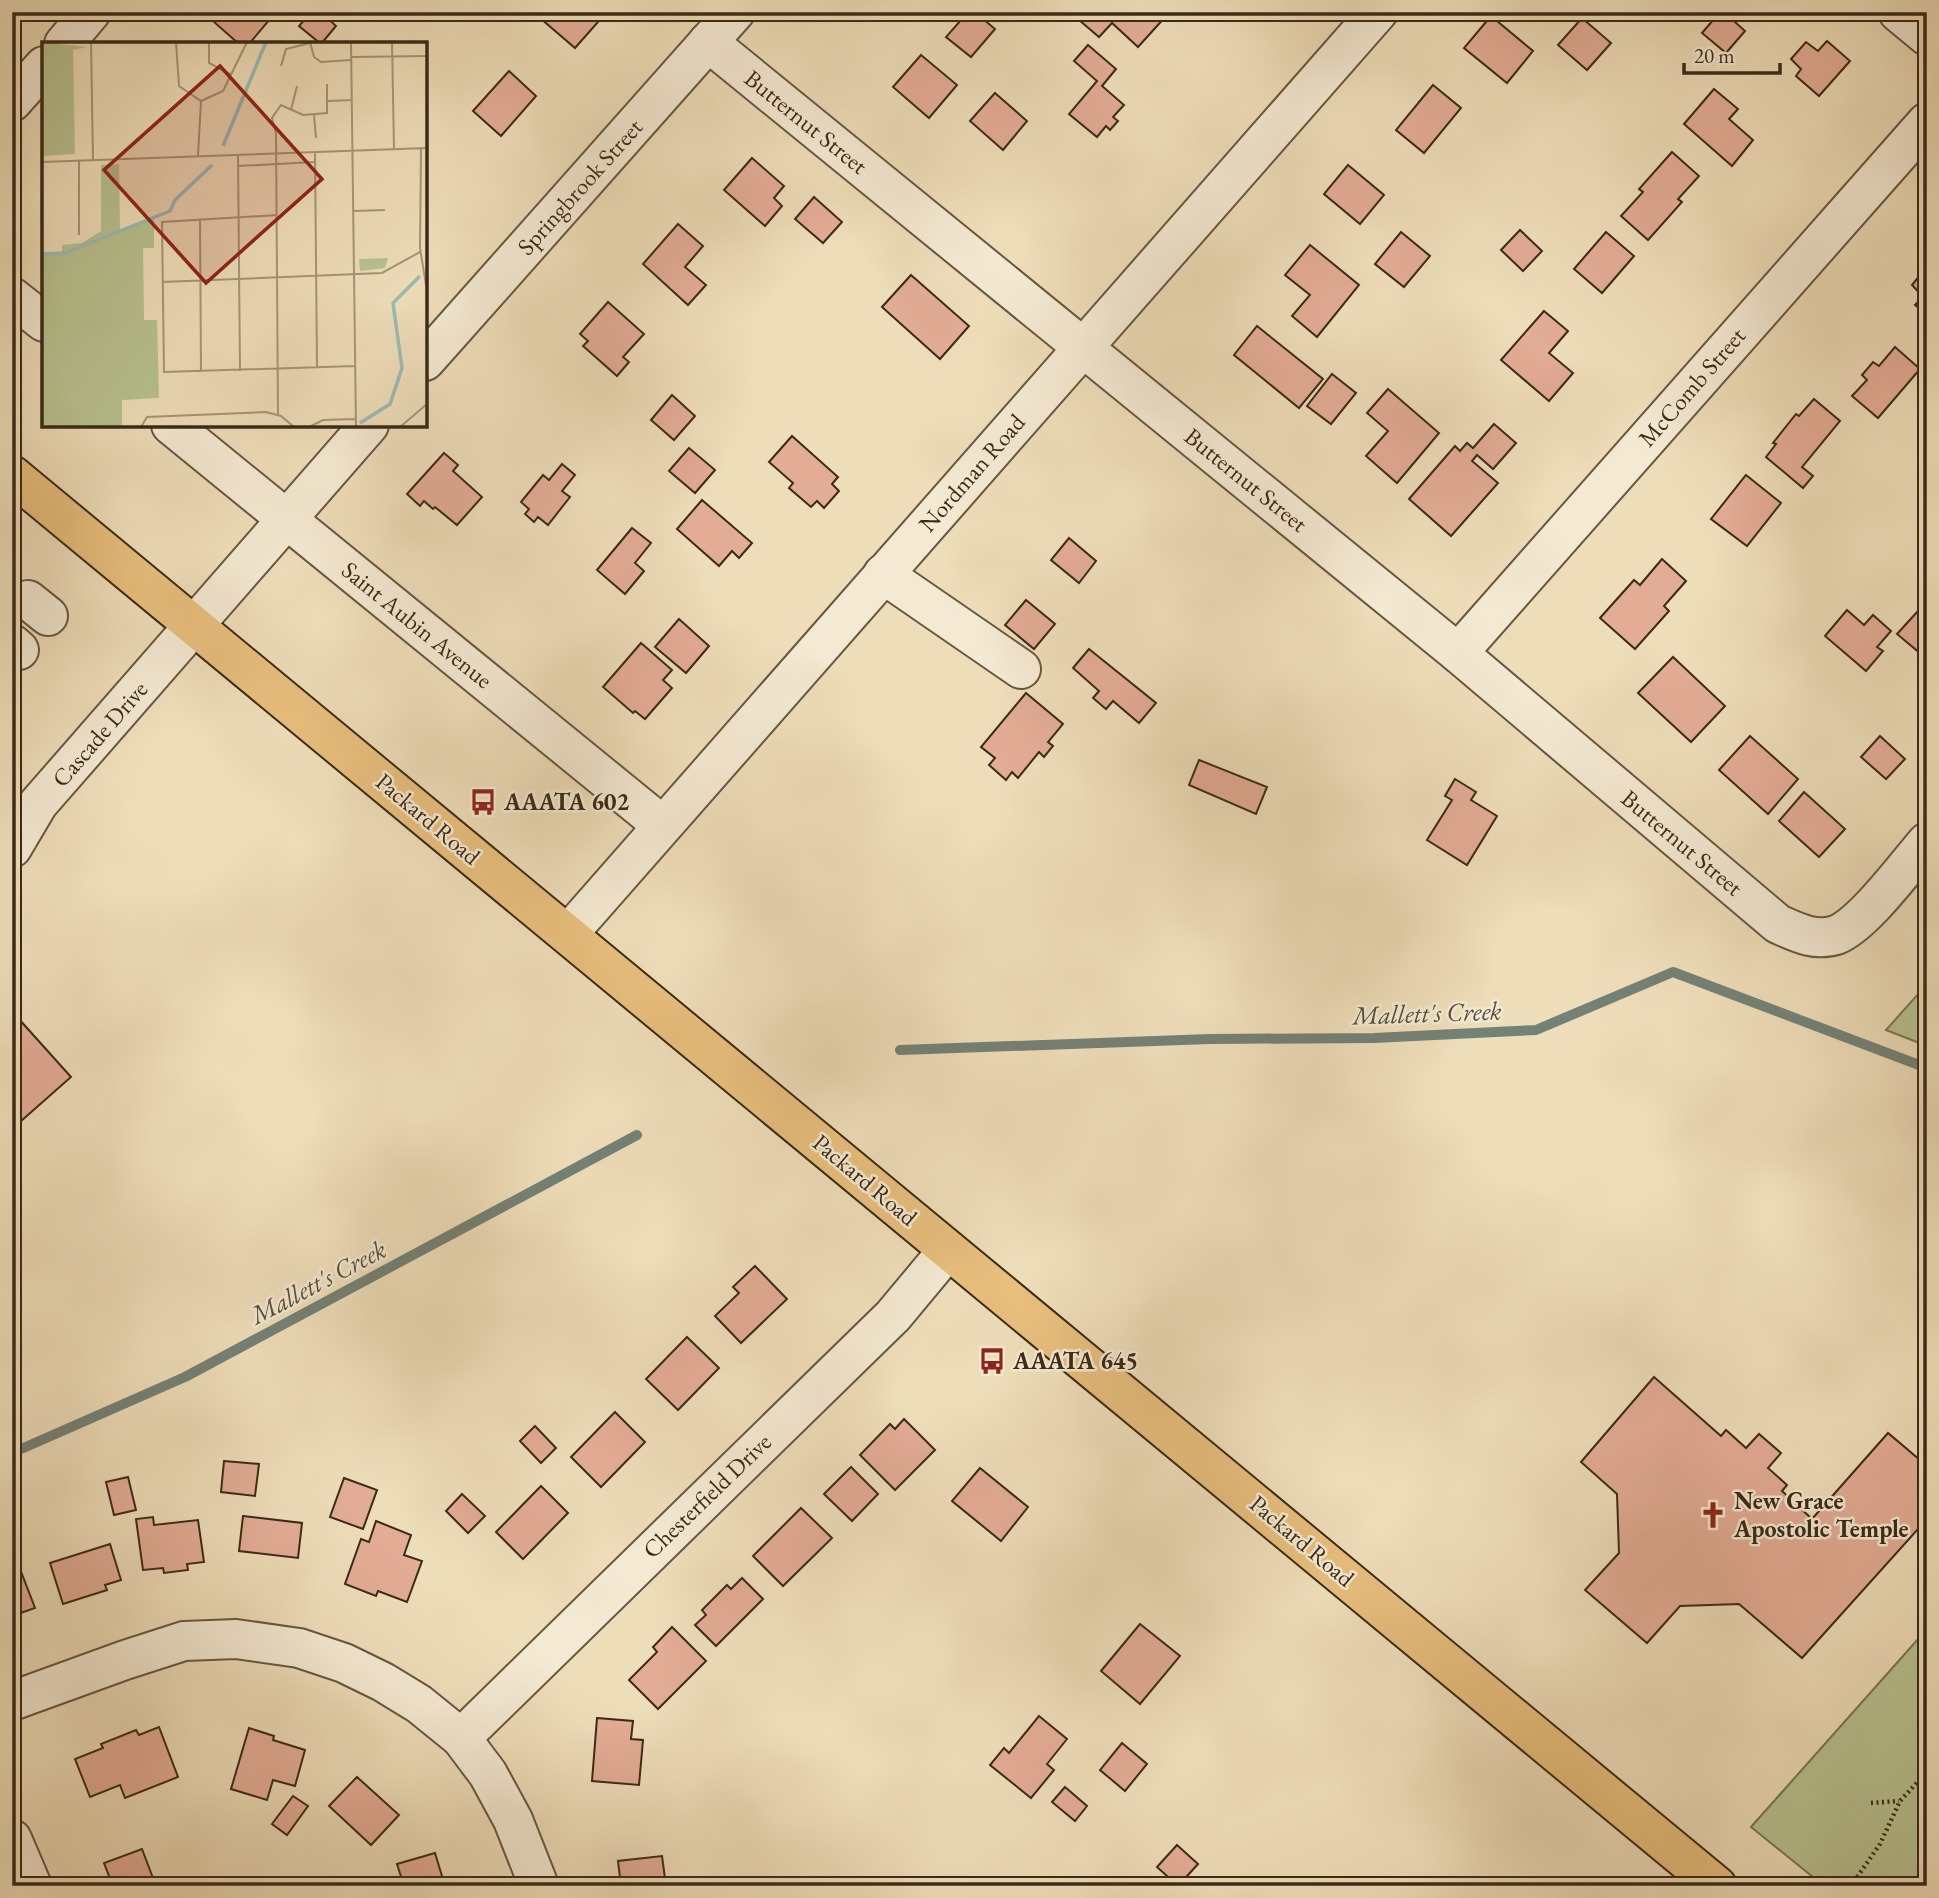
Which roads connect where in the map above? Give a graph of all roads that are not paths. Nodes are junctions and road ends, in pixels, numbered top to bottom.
1 (91, 12) edge
2 (735, 12) edge
3 (1378, 12) edge
4 (1898, 12) edge
5 (1927, 36) edge
6 (66, 42) edge
7 (708, 42) junction
8 (42, 68) edge
9 (12, 102) edge
10 (1927, 122) edge
11 (12, 297) edge
12 (42, 320) edge
13 (1083, 347) junction
14 (427, 359) edge
15 (173, 427) edge
16 (367, 427) edge
17 (12, 475) edge
18 (286, 518) junction
19 (883, 574) junction
20 (195, 625) junction
21 (1458, 653) junction
22 (1021, 670) dead end
23 (662, 825) junction
24 (1927, 842) edge
25 (12, 848) edge
26 (568, 934) junction
27 (948, 1250) junction
28 (12, 1701) edge
29 (461, 1738) junction
30 (12, 1839) edge
31 (32, 1886) edge
32 (539, 1886) edge
33 (1717, 1886) edge

1 - 6 street
2 - 7 street, Springbrook Street
3 - 13 street, Nordman Road
4 - 5 street
7 - 13 street, Butternut Street
7 - 14 street, Springbrook Street
8 - 9 street
10 - 21 street, McComb Street
11 - 12 street
13 - 19 street, Nordman Road
13 - 21 street, Butternut Street
15 - 18 street, Saint Aubin Avenue
16 - 18 street
17 - 20 main road, Packard Road
18 - 20 street
18 - 23 street, Saint Aubin Avenue
19 - 22 street
19 - 23 street, Nordman Road
20 - 25 street, Cascade Drive
20 - 26 main road, Packard Road
21 - 24 street, Butternut Street
23 - 26 street, Nordman Road
26 - 27 main road, Packard Road
27 - 29 street, Chesterfield Drive
27 - 33 main road, Packard Road
28 - 29 street
29 - 32 street
30 - 31 street

